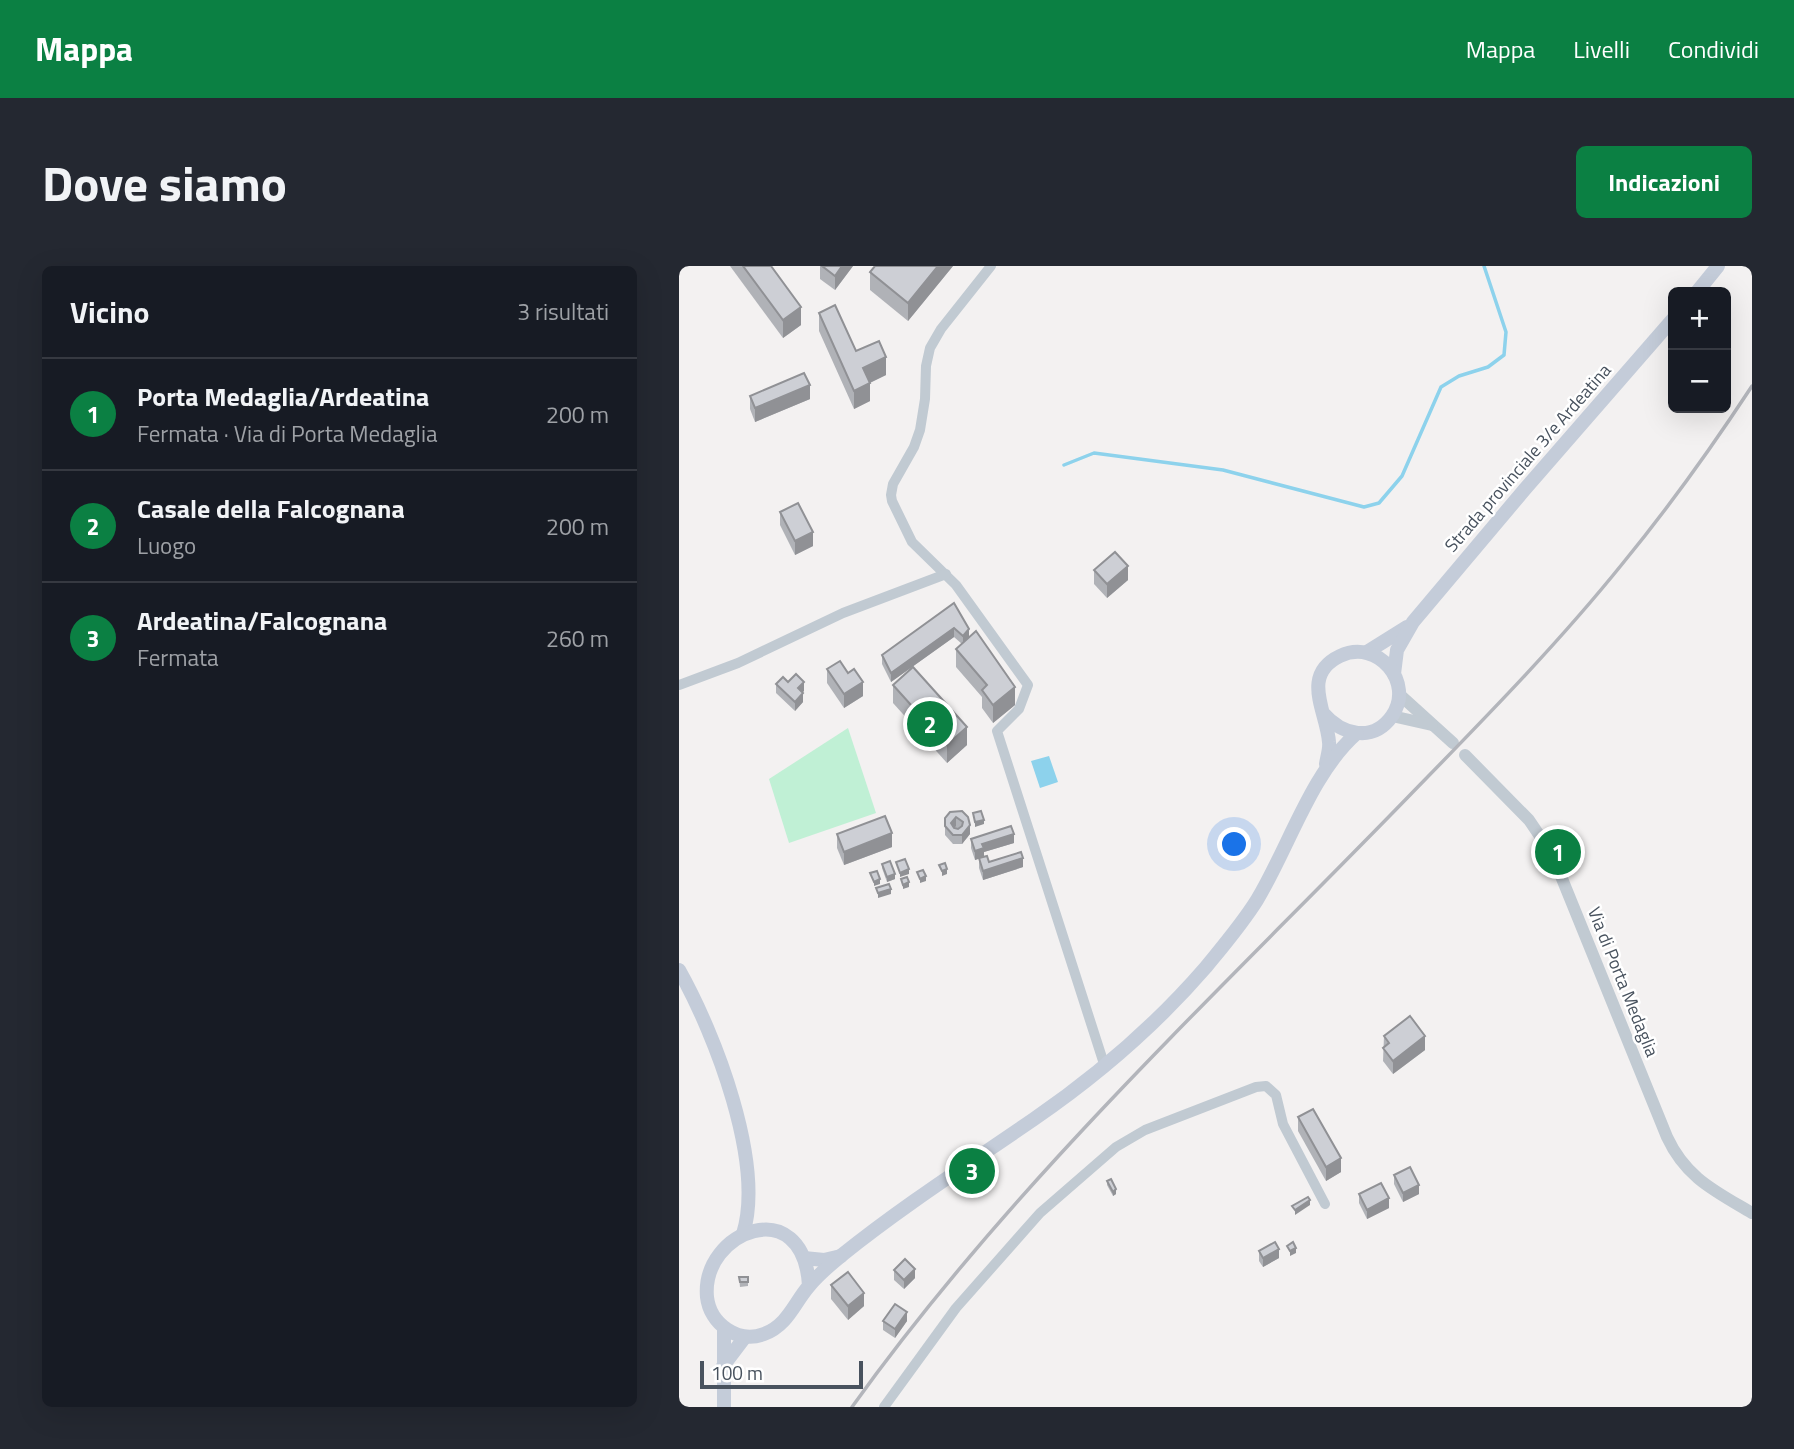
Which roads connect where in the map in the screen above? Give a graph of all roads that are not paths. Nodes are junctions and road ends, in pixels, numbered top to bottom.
1 (991, 266) edge
2 (1719, 266) edge
3 (1701, 287) edge
4 (1668, 326) edge
5 (946, 574) junction
6 (1413, 622) junction
7 (1367, 653) junction
8 (1394, 674) junction
9 (679, 685) edge
10 (1400, 695) junction
11 (1323, 713) junction
12 (1392, 716) junction
13 (1435, 726) junction
14 (1357, 733) junction
15 (1453, 743) dead end
16 (1465, 755) dead end
17 (1325, 768) junction
18 (679, 970) edge
19 (1105, 1067) junction
20 (749, 1193) junction
21 (1325, 1205) dead end
22 (1752, 1213) edge
23 (772, 1229) junction
24 (743, 1234) junction
25 (842, 1255) junction
26 (804, 1258) junction
27 (809, 1286) junction
28 (724, 1329) junction
29 (745, 1336) junction
30 (723, 1366) junction
31 (724, 1407) edge
32 (884, 1407) edge

1 - 5 street
2 - 3 main road
4 - 6 main road, Strada provinciale 3/e Ardeatina
5 - 9 street
5 - 19 street
6 - 7 main road, Strada provinciale 3/e Ardeatina
6 - 8 main road, Strada provinciale 3/e Ardeatina
7 - 8 main road
7 - 11 main road, Strada provinciale 3/e Ardeatina
8 - 10 main road
10 - 12 main road
10 - 13 street
11 - 14 main road
11 - 17 main road, Strada provinciale 3/e Ardeatina
12 - 13 street
12 - 14 main road, Strada provinciale 3/e Ardeatina
13 - 15 street
14 - 17 main road, Strada provinciale 3/e Ardeatina
16 - 22 street, Via di Porta Medaglia
17 - 19 main road, Strada provinciale 3/e Ardeatina
18 - 20 main road
19 - 25 main road, Strada provinciale 3/e Ardeatina
20 - 23 main road
20 - 24 main road
21 - 32 street
23 - 24 main road
23 - 26 main road
24 - 28 main road
25 - 26 main road
25 - 27 main road, Strada provinciale 3/e Ardeatina
26 - 27 main road
27 - 29 main road, Strada provinciale 3/e Ardeatina
28 - 29 main road
28 - 30 main road
29 - 30 main road
30 - 31 main road

